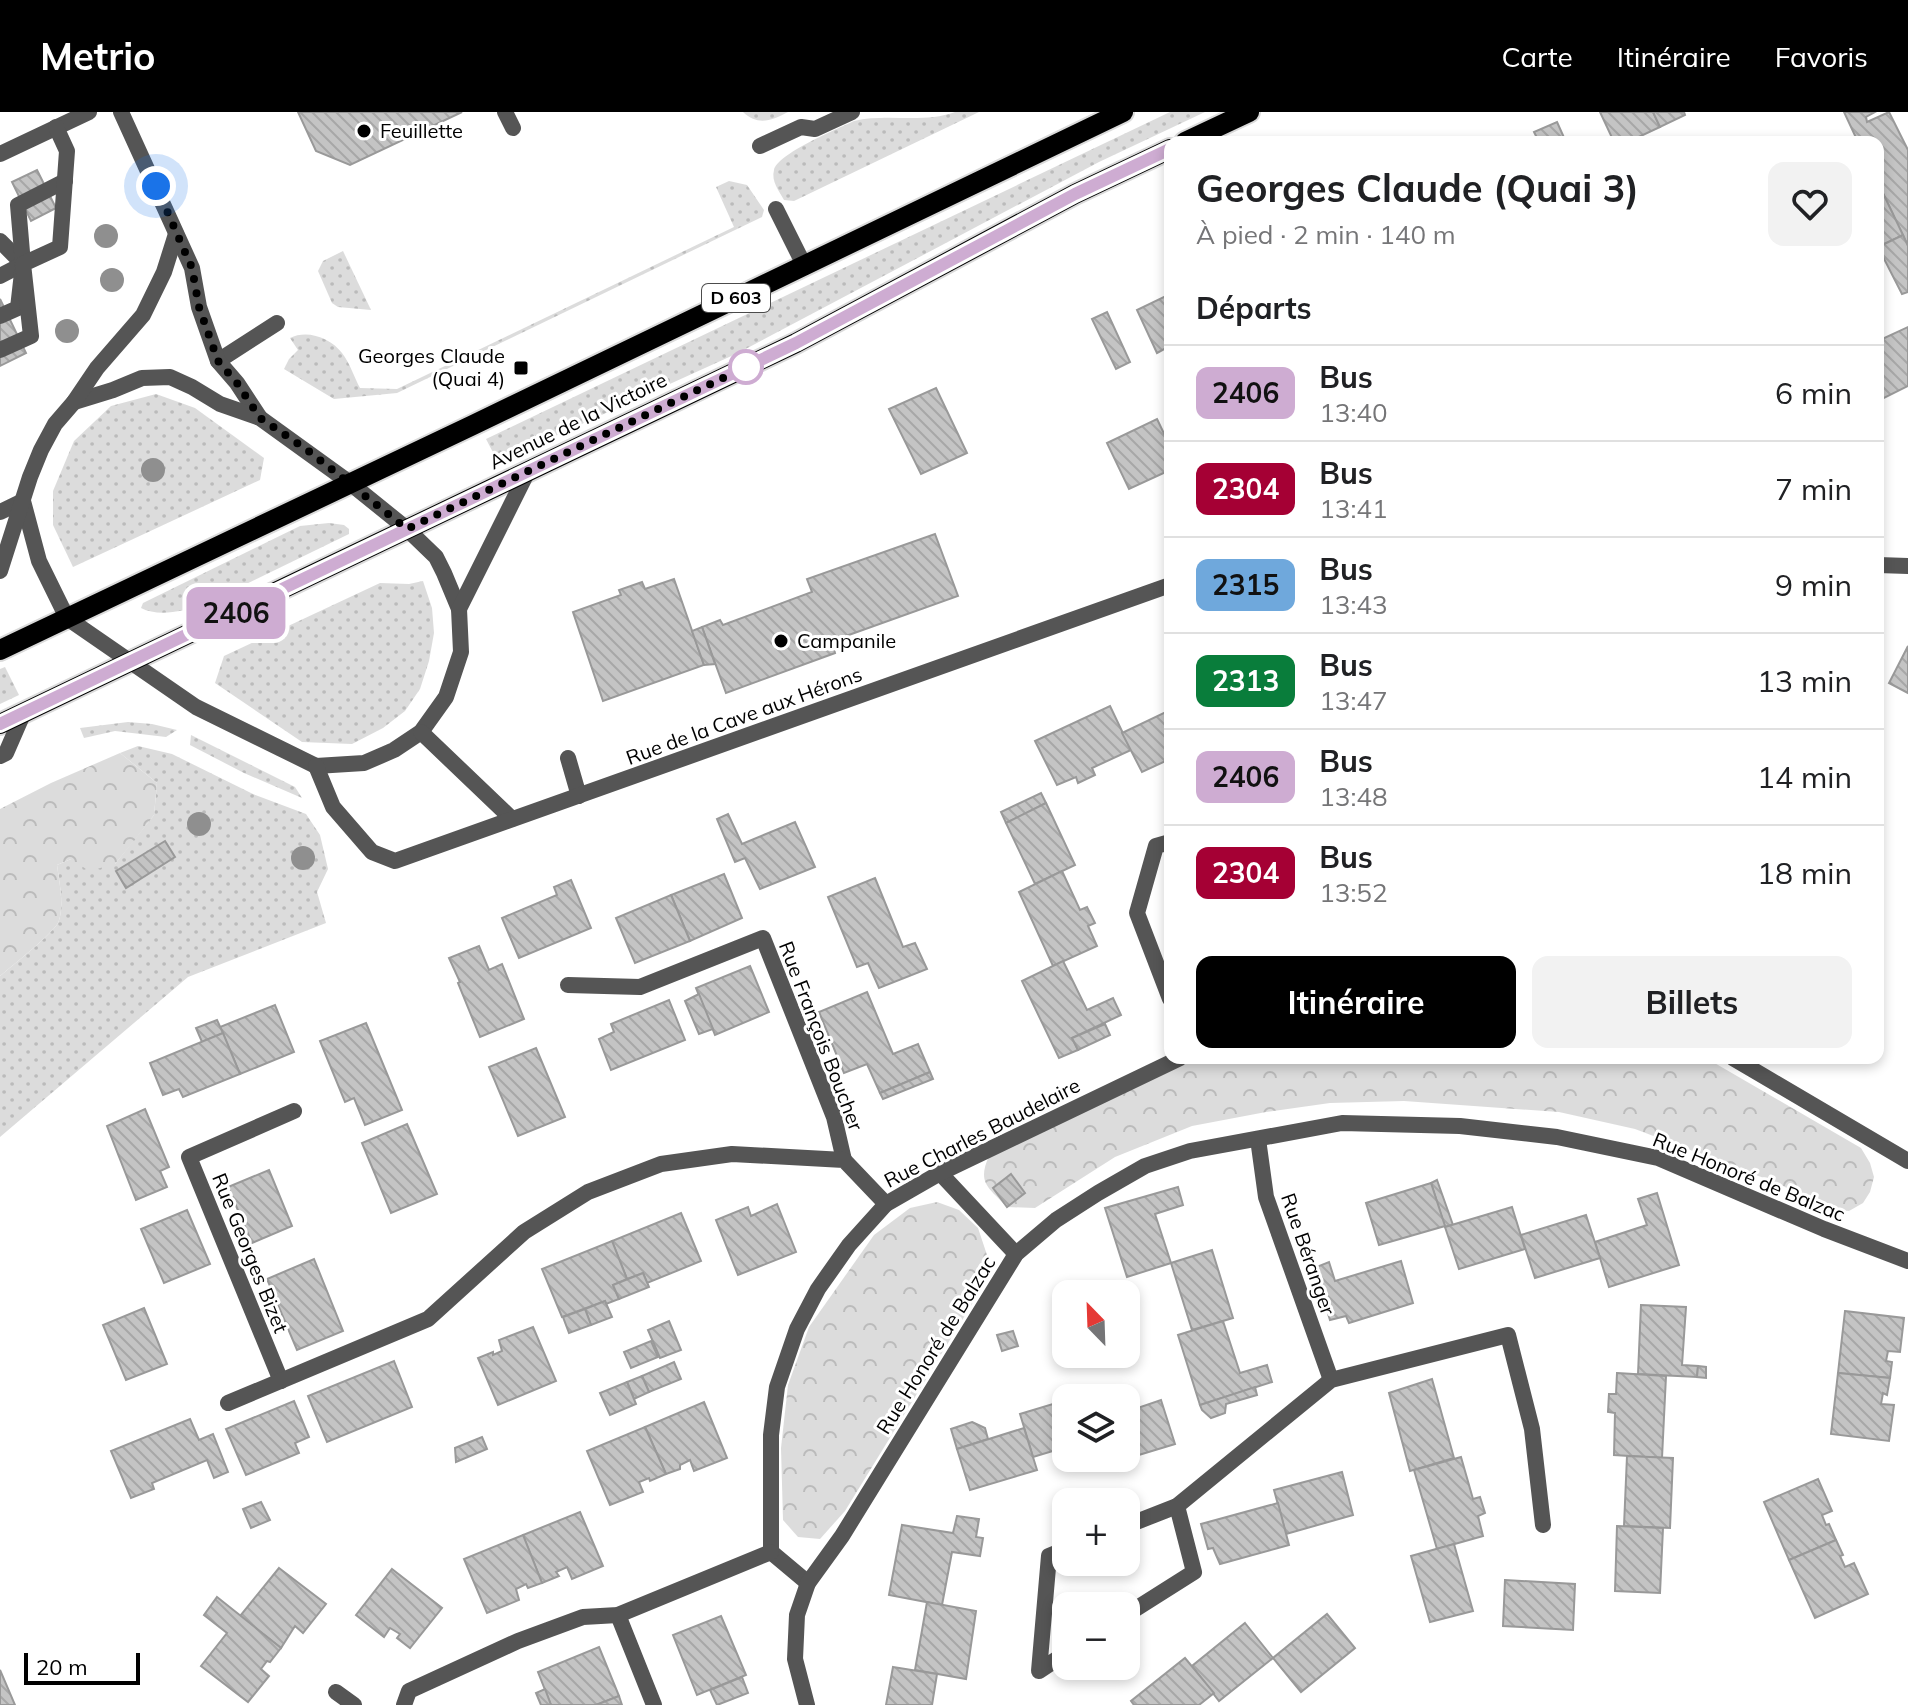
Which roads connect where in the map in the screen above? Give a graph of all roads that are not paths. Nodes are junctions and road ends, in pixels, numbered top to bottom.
1 (89, 112) edge
2 (121, 112) edge
3 (505, 112) edge
4 (852, 112) edge
5 (1123, 112) edge
6 (1249, 112) edge
7 (803, 119) edge
8 (1092, 120) edge
9 (56, 127) junction
10 (513, 128) dead end
11 (1198, 136) edge
12 (760, 146) dead end
13 (1164, 152) edge
14 (0, 154) edge
15 (65, 181) junction
16 (776, 209) dead end
17 (176, 234) junction
18 (0, 241) edge
19 (0, 251) edge
20 (23, 264) junction
21 (804, 265) junction
22 (0, 276) edge
23 (0, 316) edge
24 (277, 323) dead end
25 (0, 350) edge
26 (218, 361) junction
27 (74, 402) junction
28 (260, 418) junction
29 (528, 471) junction
30 (350, 483) junction
31 (23, 501) junction
32 (0, 512) edge
33 (407, 529) junction
34 (1884, 565) edge
35 (1908, 566) edge
36 (0, 571) edge
37 (1164, 587) edge
38 (459, 609) junction
39 (67, 618) junction
40 (0, 650) edge
41 (131, 663) junction
42 (23, 714) junction
43 (0, 724) edge
44 (421, 732) junction
45 (0, 756) edge
46 (568, 758) dead end
47 (316, 766) junction
48 (579, 796) junction
49 (512, 819) junction
50 (1164, 844) edge
51 (1164, 983) edge
52 (568, 985) dead end
53 (1165, 1064) edge
54 (1743, 1064) edge
55 (294, 1111) dead end
56 (1258, 1139) junction
57 (844, 1160) junction
58 (1908, 1161) edge
59 (940, 1173) junction
60 (886, 1204) junction
61 (1016, 1254) junction
62 (1908, 1261) edge
63 (1331, 1380) junction
64 (281, 1381) junction
65 (228, 1403) dead end
66 (1177, 1506) junction
67 (1140, 1521) edge
68 (1543, 1525) dead end
69 (771, 1552) junction
70 (1052, 1555) edge
71 (808, 1583) junction
72 (1140, 1606) edge
73 (618, 1615) junction
74 (1052, 1662) edge
75 (336, 1692) dead end
76 (354, 1705) edge
77 (404, 1705) edge
78 (654, 1705) edge
79 (807, 1705) edge

1 - 9 street
2 - 17 street
3 - 10 street
4 - 7 street
5 - 8 main road, Avenue de la Victoire / D 603
6 - 11 main road
7 - 12 street
8 - 21 main road, Avenue de la Victoire / D 603
9 - 14 street
9 - 15 street
13 - 29 main road, Avenue de la Victoire
15 - 20 street
15 - 20 street
16 - 21 street
17 - 26 street
17 - 27 street
18 - 20 street
19 - 20 street
20 - 22 street
20 - 23 street
20 - 25 street
21 - 30 main road, Avenue de la Victoire / D 603
24 - 26 street
26 - 28 street
27 - 28 street
27 - 31 street
28 - 30 street
29 - 33 main road, Avenue de la Victoire
29 - 38 street
30 - 33 street
30 - 39 main road, Avenue de la Victoire / D 603
31 - 32 street
31 - 36 street
31 - 39 street
33 - 38 street
33 - 41 main road, Avenue de la Victoire
34 - 35 street
37 - 48 street, Rue de la Cave aux Hérons
38 - 44 street
39 - 40 main road, Avenue de la Victoire / D 603
39 - 41 street
41 - 42 main road, Avenue de la Victoire
41 - 47 street
42 - 43 main road, Avenue de la Victoire
42 - 45 street
44 - 47 street
44 - 49 street
46 - 48 street
47 - 49 street, Rue de la Cave aux Hérons
48 - 49 street, Rue de la Cave aux Hérons
50 - 51 street
52 - 57 street, Rue François Boucher
53 - 59 street, Rue Charles Baudelaire
54 - 58 street
55 - 64 street, Rue Georges Bizet
56 - 61 street, Rue Honoré de Balzac
56 - 62 street, Rue Honoré de Balzac
56 - 63 street, Rue Béranger
57 - 60 street
57 - 64 street
59 - 60 street, Rue Charles Baudelaire
59 - 61 street
60 - 69 street, Rue Charles Baudelaire
61 - 71 street, Rue Honoré de Balzac
63 - 66 street
63 - 68 street
64 - 65 street
66 - 67 street
66 - 72 street
69 - 71 street
69 - 73 street
70 - 74 street
71 - 79 street, Rue Honoré de Balzac
73 - 77 street
73 - 78 street
75 - 76 street

